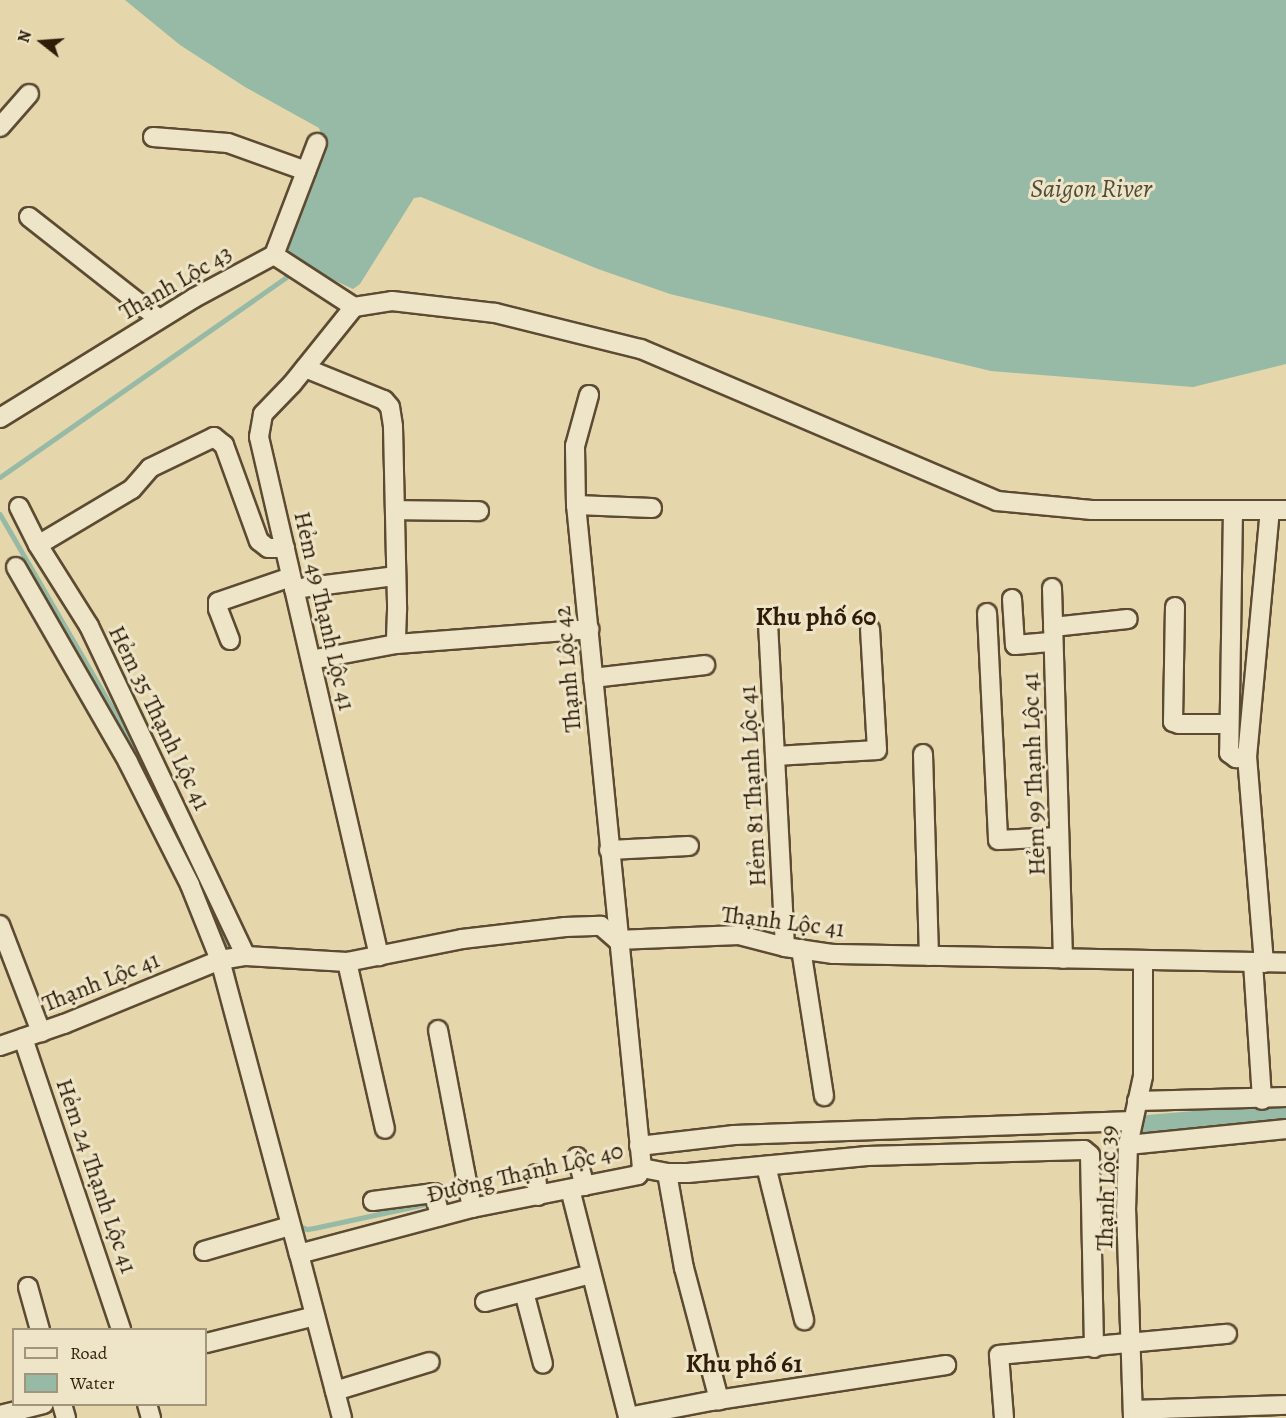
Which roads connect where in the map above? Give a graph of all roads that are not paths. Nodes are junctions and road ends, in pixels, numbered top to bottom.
1 (29, 94) dead end
2 (0, 127) edge
3 (153, 137) dead end
4 (317, 143) dead end
5 (306, 171) junction
6 (29, 217) dead end
7 (274, 255) junction
8 (354, 307) junction
9 (159, 319) junction
10 (304, 368) junction
11 (589, 395) dead end
12 (0, 418) edge
13 (576, 506) junction
14 (19, 507) dead end
15 (651, 508) dead end
16 (394, 510) junction
17 (1233, 510) junction
18 (1278, 510) edge
19 (479, 512) dead end
20 (38, 544) junction
21 (285, 548) junction
22 (16, 567) dead end
23 (396, 576) junction
24 (293, 583) junction
25 (1052, 588) dead end
26 (1011, 598) dead end
27 (1175, 607) dead end
28 (987, 613) dead end
29 (1128, 619) dead end
30 (768, 623) dead end
31 (589, 629) junction
32 (870, 629) dead end
33 (1053, 634) junction
34 (230, 640) dead end
35 (396, 644) junction
36 (311, 660) junction
37 (705, 665) dead end
38 (593, 678) junction
39 (1229, 724) junction
40 (923, 754) dead end
41 (776, 756) junction
42 (1247, 757) junction
43 (1059, 837) junction
44 (689, 846) dead end
45 (609, 850) junction
46 (0, 925) edge
47 (617, 940) junction
48 (793, 948) junction
49 (246, 956) junction
50 (380, 956) junction
51 (929, 956) junction
52 (1064, 959) junction
53 (220, 960) junction
54 (1143, 960) junction
55 (347, 962) junction
56 (1259, 963) junction
57 (1286, 963) edge
58 (438, 1030) dead end
59 (41, 1032) junction
60 (23, 1038) junction
61 (0, 1046) edge
62 (824, 1096) dead end
63 (1286, 1097) edge
64 (1262, 1100) junction
65 (1137, 1101) junction
66 (1133, 1121) junction
67 (385, 1129) dead end
68 (1286, 1129) edge
69 (1128, 1145) junction
70 (639, 1146) junction
71 (577, 1157) dead end
72 (766, 1166) junction
73 (642, 1168) junction
74 (667, 1173) junction
75 (536, 1174) dead end
76 (577, 1188) junction
77 (538, 1196) junction
78 (470, 1199) junction
79 (373, 1201) dead end
80 (440, 1216) junction
81 (290, 1226) junction
82 (204, 1251) dead end
83 (299, 1254) junction
84 (591, 1274) junction
85 (28, 1287) dead end
86 (524, 1292) junction
87 (485, 1302) dead end
88 (315, 1316) junction
89 (804, 1320) dead end
90 (40, 1328) edge
91 (121, 1328) edge
92 (1227, 1334) dead end
93 (207, 1343) edge
94 (1131, 1345) junction
95 (1094, 1348) junction
96 (430, 1362) dead end
97 (543, 1364) dead end
98 (946, 1365) dead end
99 (335, 1391) junction
100 (719, 1400) junction
101 (1286, 1405) edge
102 (35, 1406) edge
103 (0, 1414) edge
104 (1133, 1414) edge
105 (342, 1418) edge
106 (1004, 1418) edge

1 - 2 street
3 - 5 street
4 - 5 street
5 - 7 street
6 - 9 street
7 - 8 street
7 - 9 street, Thạnh Lộc 43
8 - 10 street, Hẻm 49 Thạnh Lộc 41
8 - 17 street
9 - 12 street, Thạnh Lộc 43
10 - 16 street
10 - 21 street, Hẻm 49 Thạnh Lộc 41
11 - 13 street, Thạnh Lộc 42
13 - 15 street
13 - 31 street, Thạnh Lộc 42
14 - 20 street, Hẻm 35 Thạnh Lộc 41
16 - 19 street
16 - 23 street
17 - 18 street
17 - 39 street
18 - 42 street
20 - 21 street
20 - 49 street, Hẻm 35 Thạnh Lộc 41
21 - 24 street, Hẻm 49 Thạnh Lộc 41
22 - 53 street
23 - 24 street
23 - 35 street
24 - 34 street
24 - 36 street, Hẻm 49 Thạnh Lộc 41
25 - 33 street, Hẻm 99 Thạnh Lộc 41
26 - 33 street
27 - 39 street
28 - 43 street
29 - 33 street
30 - 41 street, Hẻm 81 Thạnh Lộc 41
31 - 35 street
31 - 38 street, Thạnh Lộc 42
32 - 41 street
33 - 43 street, Hẻm 99 Thạnh Lộc 41
35 - 36 street
36 - 50 street, Hẻm 49 Thạnh Lộc 41
37 - 38 street
38 - 45 street, Thạnh Lộc 42
39 - 42 street
40 - 51 street
41 - 48 street, Hẻm 81 Thạnh Lộc 41
42 - 56 street
43 - 52 street, Hẻm 99 Thạnh Lộc 41
44 - 45 street
45 - 47 street, Thạnh Lộc 42
46 - 59 street
47 - 48 street, Thạnh Lộc 41
47 - 50 street
47 - 70 street, Đường Thạnh Lộc 40
48 - 51 street, Thạnh Lộc 41
48 - 62 street, Hẻm 81 Thạnh Lộc 41
49 - 53 street, Thạnh Lộc 41
49 - 55 street
50 - 55 street
51 - 52 street, Thạnh Lộc 41
52 - 54 street, Thạnh Lộc 41
53 - 59 street, Thạnh Lộc 41
53 - 81 street
54 - 56 street, Thạnh Lộc 41
54 - 65 street, Thạnh Lộc 39
55 - 67 street
56 - 57 street, Thạnh Lộc 41
56 - 64 street
58 - 78 street
59 - 60 street, Thạnh Lộc 41
60 - 61 street, Thạnh Lộc 41
60 - 91 street, Hẻm 24 Thạnh Lộc 41
63 - 64 street
64 - 65 street
65 - 66 street, Thạnh Lộc 39
66 - 69 street, Thạnh Lộc 39
66 - 70 street
68 - 69 street
69 - 94 street, Thạnh Lộc 39
70 - 73 street, Đường Thạnh Lộc 40
71 - 76 street
72 - 74 street
72 - 89 street
72 - 95 street
73 - 74 street
73 - 76 street, Đường Thạnh Lộc 40
74 - 100 street
75 - 77 street
76 - 77 street, Đường Thạnh Lộc 40
76 - 84 street
77 - 78 street, Đường Thạnh Lộc 40
78 - 80 street, Đường Thạnh Lộc 40
79 - 80 street
80 - 83 street, Đường Thạnh Lộc 40
81 - 82 street
81 - 83 street
83 - 88 street
84 - 86 street
84 - 100 street
85 - 90 street
86 - 87 street
86 - 97 street
88 - 93 street
88 - 99 street
92 - 94 street
94 - 95 street
94 - 104 street, Thạnh Lộc 39
95 - 106 street
96 - 99 street
98 - 100 street
99 - 105 street
101 - 104 street
102 - 103 street

